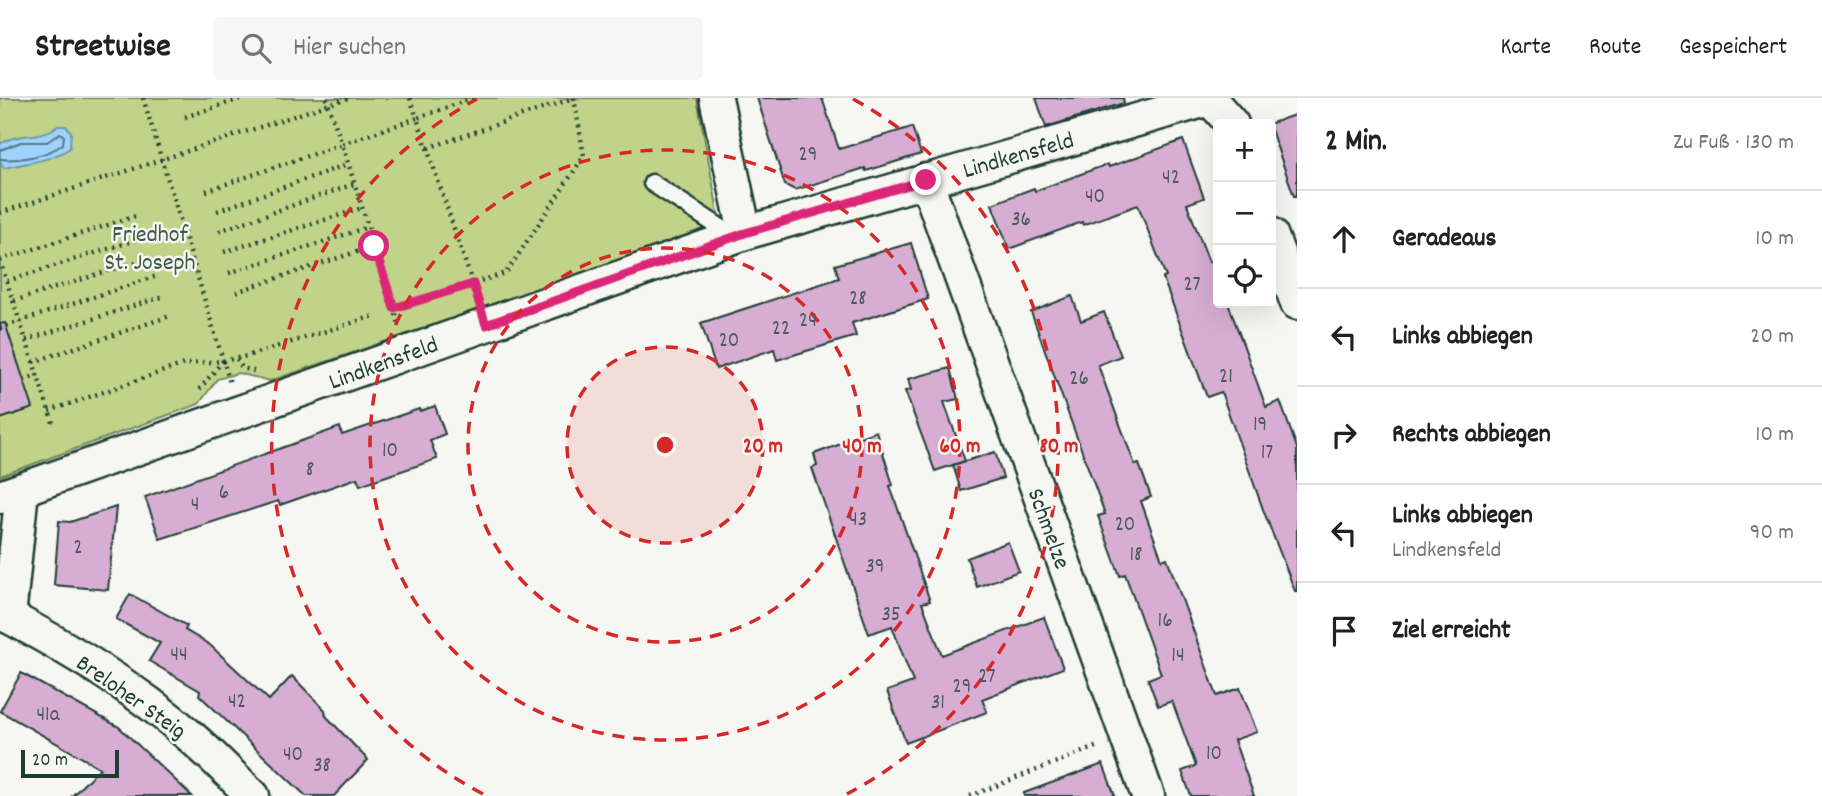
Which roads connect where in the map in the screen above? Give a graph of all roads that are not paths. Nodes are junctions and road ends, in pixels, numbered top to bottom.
1 (716, 98) edge
2 (1210, 99) edge
3 (1228, 119) edge
4 (926, 180) junction
5 (652, 183) dead end
6 (738, 236) junction
7 (1275, 245) edge
8 (1297, 303) edge
9 (11, 494) edge
10 (4, 615) edge
11 (253, 796) edge
12 (1148, 796) edge

1 - 6 street
2 - 3 street
2 - 4 street, Lindkensfeld
4 - 6 street, Lindkensfeld
4 - 12 street, Schmelze
5 - 6 lane
6 - 9 street, Lindkensfeld
7 - 8 street
9 - 10 street, Lindkensfeld
10 - 11 street, Breloher Steig

